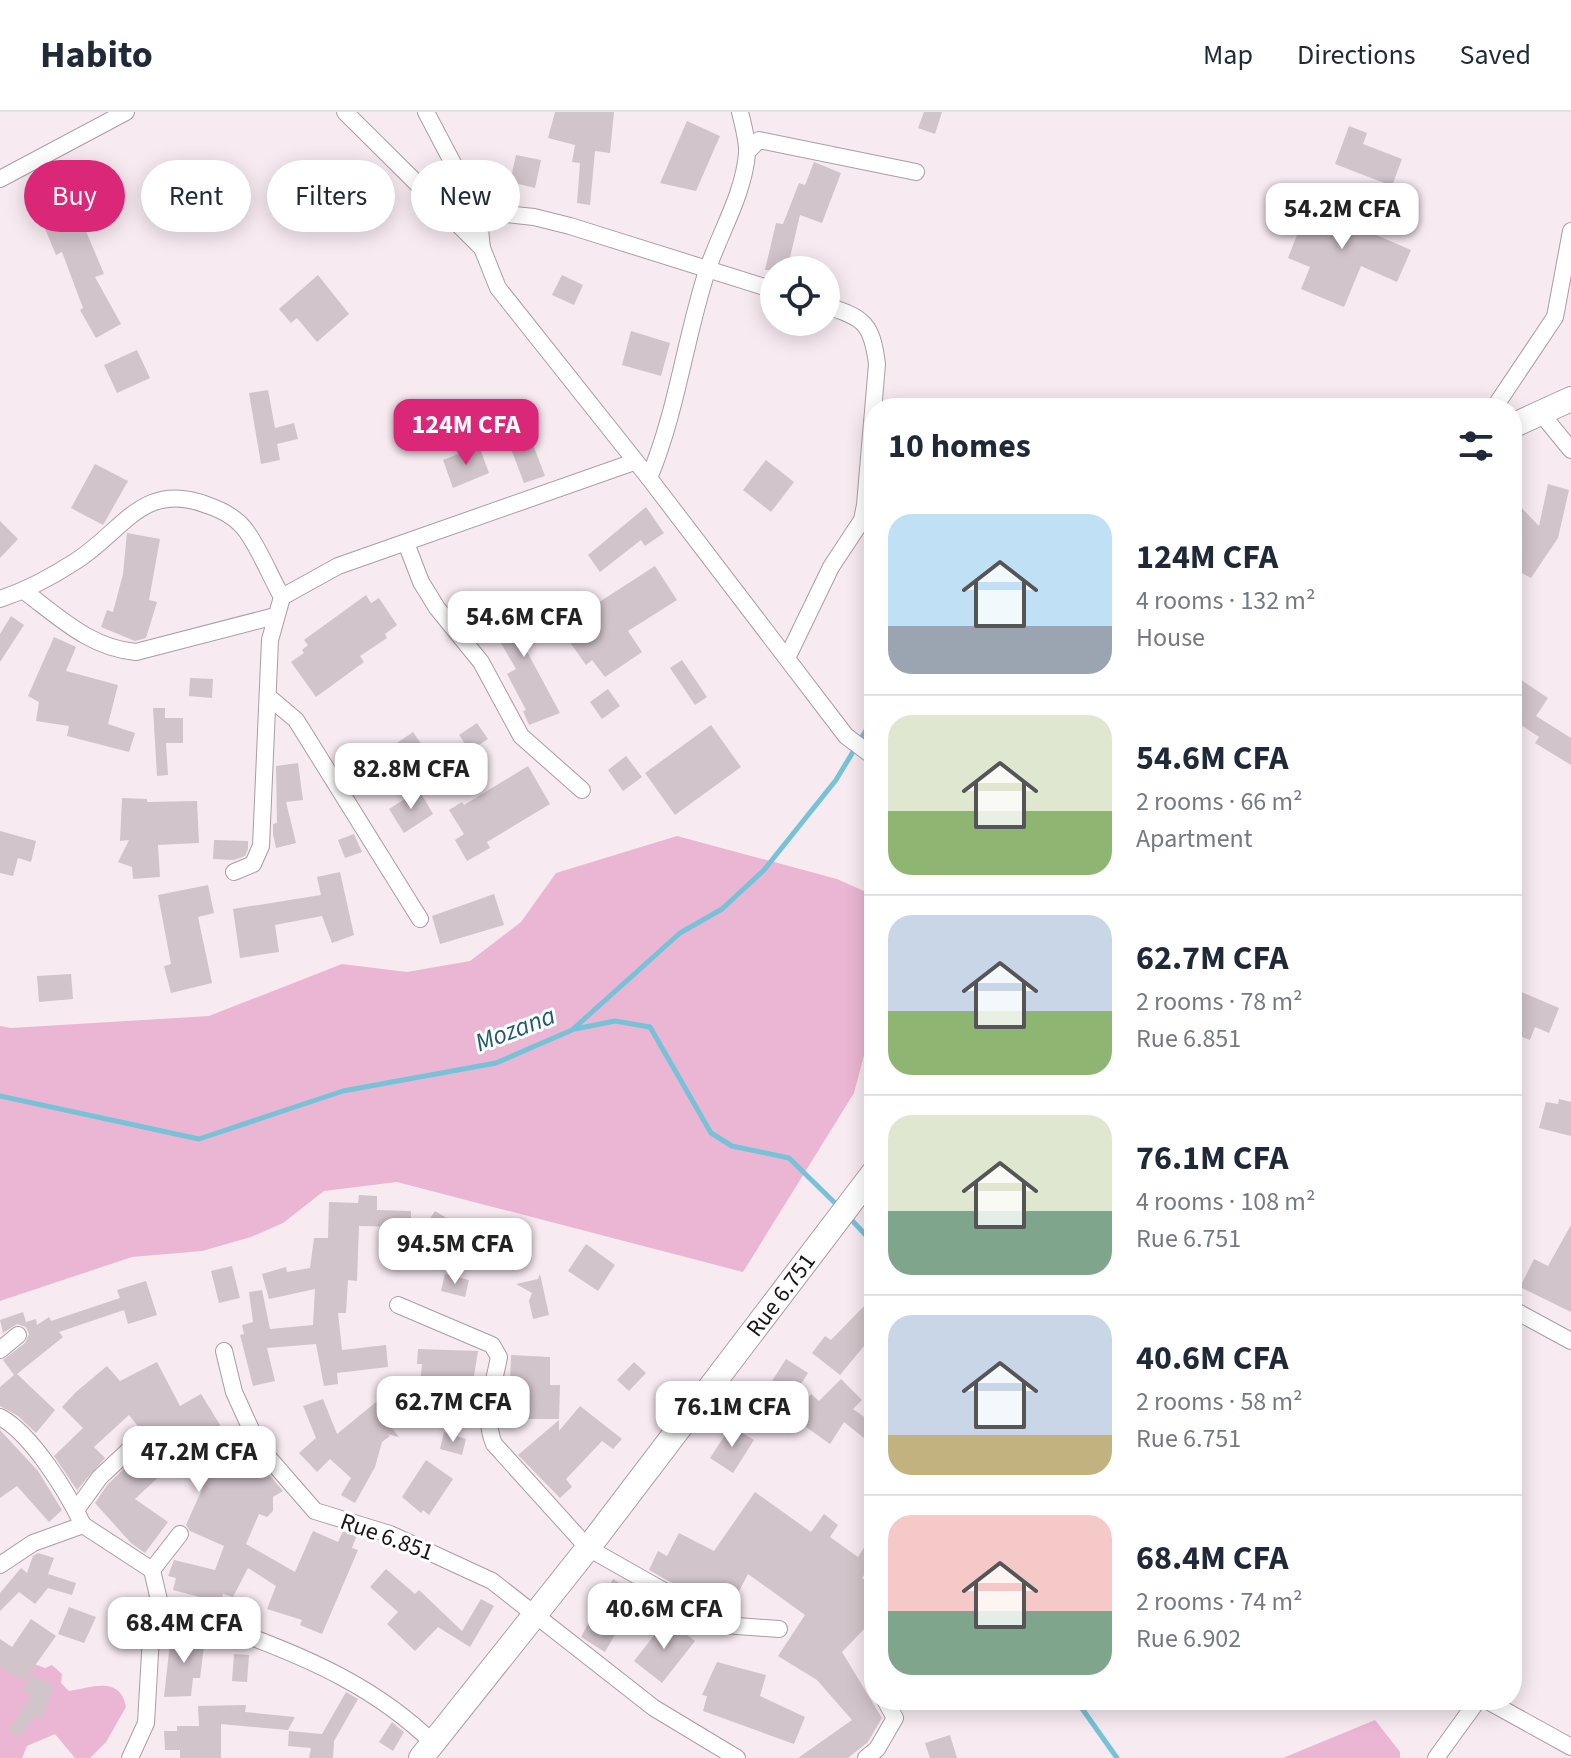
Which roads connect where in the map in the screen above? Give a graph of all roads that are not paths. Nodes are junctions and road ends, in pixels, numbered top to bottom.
1 (126, 112) edge
2 (345, 112) edge
3 (426, 112) edge
4 (740, 112) edge
5 (747, 152) junction
6 (451, 160) edge
7 (916, 172) dead end
8 (0, 179) edge
9 (520, 216) edge
10 (1571, 231) edge
11 (480, 232) edge
12 (482, 248) junction
13 (708, 269) junction
14 (760, 286) edge
15 (840, 310) edge
16 (874, 398) edge
17 (1501, 398) edge
18 (1571, 399) edge
19 (1540, 412) junction
20 (1522, 421) edge
21 (1571, 450) edge
22 (634, 462) junction
23 (649, 478) junction
24 (864, 510) edge
25 (406, 543) junction
26 (24, 591) junction
27 (282, 597) junction
28 (0, 599) edge
29 (275, 616) junction
30 (788, 656) junction
31 (270, 698) junction
32 (864, 750) edge
33 (582, 790) dead end
34 (234, 872) dead end
35 (420, 919) dead end
36 (864, 1185) edge
37 (398, 1305) dead end
38 (1522, 1314) edge
39 (18, 1335) dead end
40 (1571, 1341) edge
41 (0, 1350) edge
42 (224, 1351) dead end
43 (0, 1417) edge
44 (131, 1448) dead end
45 (80, 1518) junction
46 (180, 1534) dead end
47 (588, 1548) junction
48 (0, 1565) edge
49 (152, 1570) junction
50 (162, 1613) junction
51 (536, 1613) junction
52 (779, 1629) dead end
53 (891, 1710) edge
54 (1471, 1710) edge
55 (1504, 1710) edge
56 (1571, 1747) edge
57 (427, 1750) edge
58 (130, 1758) edge
59 (737, 1758) edge
60 (866, 1758) edge
61 (1436, 1758) edge

1 - 8 street
2 - 12 street
3 - 6 street
4 - 5 street
5 - 7 street
5 - 13 street
9 - 13 street
10 - 17 street
11 - 12 street
12 - 22 street
13 - 14 street
13 - 23 street
15 - 16 street
18 - 19 main road
19 - 20 main road
19 - 21 street
22 - 23 street
22 - 25 street
23 - 30 street
24 - 30 street
25 - 27 street
25 - 33 street
26 - 27 street
26 - 28 street
26 - 29 street
27 - 29 street
29 - 31 street
30 - 32 street
31 - 34 street
31 - 35 street
36 - 47 main road, Rue 6.751
37 - 47 street
38 - 40 street
39 - 41 street
42 - 51 street, Rue 6.851
43 - 45 street
44 - 45 street
45 - 48 street
45 - 49 street
46 - 49 street
47 - 51 main road, Rue 6.751
47 - 52 street
49 - 50 street
50 - 57 street
50 - 58 street
51 - 57 main road, Rue 6.751
51 - 59 street, Rue 6.851
53 - 60 street
54 - 61 street
55 - 56 street

